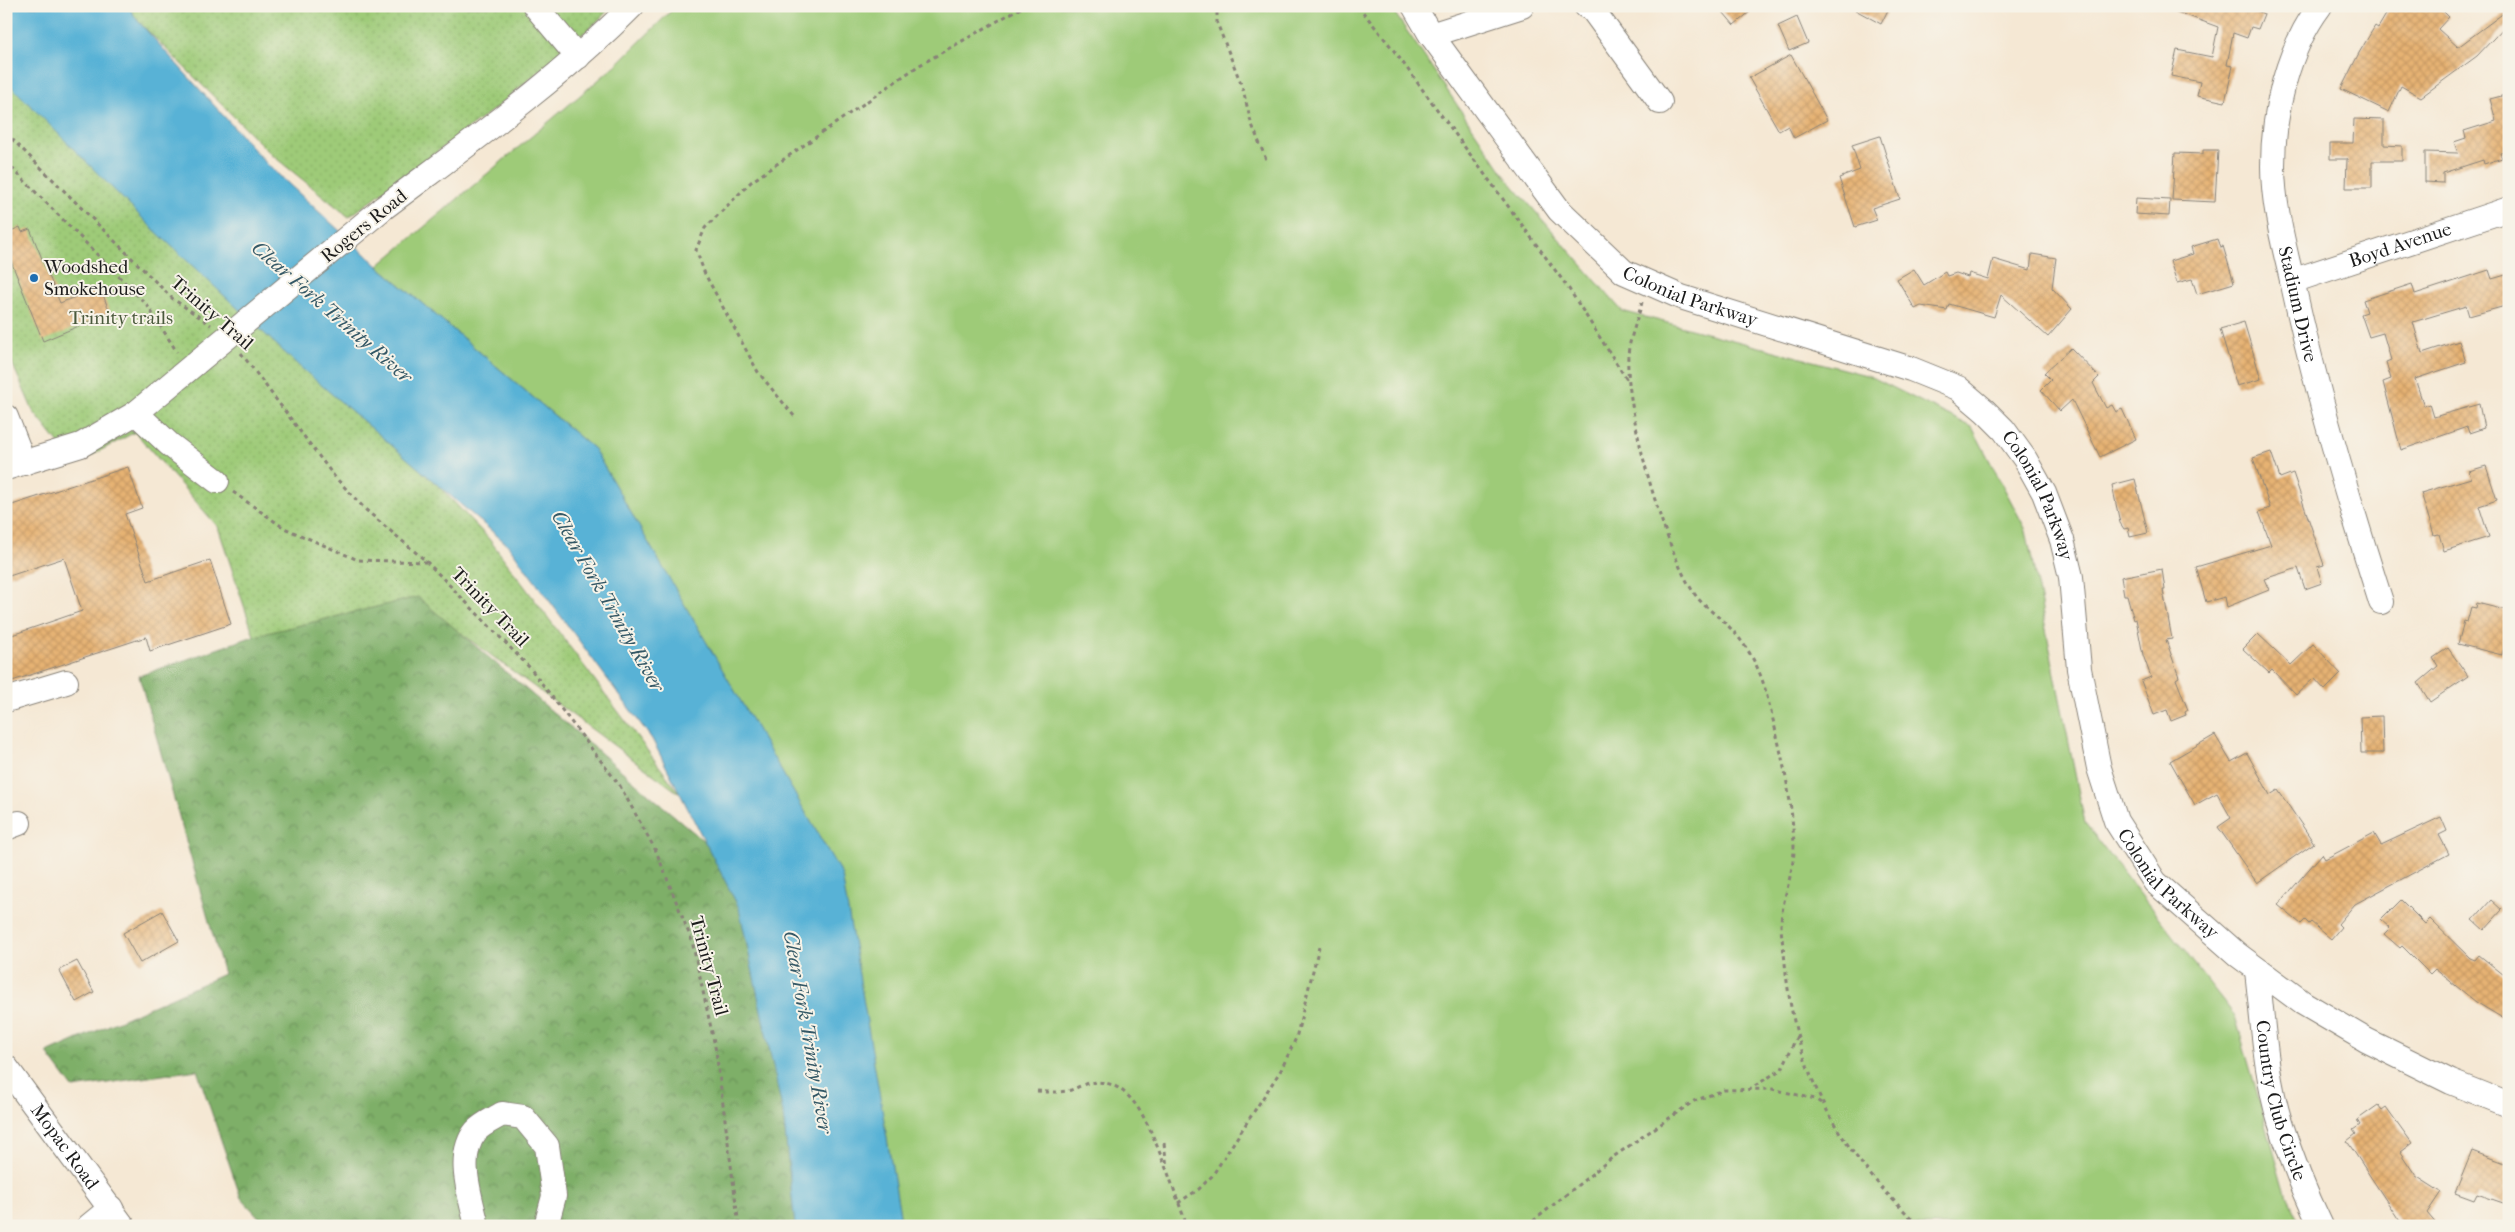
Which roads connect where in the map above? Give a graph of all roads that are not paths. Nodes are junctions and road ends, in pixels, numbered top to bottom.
1 (535, 6) edge
2 (632, 6) edge
3 (1414, 6) edge
4 (1522, 6) edge
5 (1586, 6) edge
6 (2320, 6) edge
7 (1431, 34) junction
8 (578, 57) junction
9 (1660, 102) dead end
10 (2509, 209) edge
11 (2292, 281) junction
12 (136, 413) junction
13 (6, 417) edge
14 (15, 466) edge
15 (218, 481) road end
16 (2381, 602) dead end
17 (66, 682) dead end
18 (6, 700) edge
19 (2257, 970) junction
20 (6, 1066) edge
21 (2509, 1105) edge
22 (117, 1217) edge
23 (89, 1226) edge
24 (477, 1226) edge
25 (546, 1226) edge
26 (2321, 1226) edge

1 - 8 street
2 - 8 street, Rogers Road
3 - 7 street, Colonial Parkway
4 - 7 street
5 - 9 street
6 - 11 street, Stadium Drive
7 - 19 street, Colonial Parkway
8 - 12 street, Rogers Road, bridge
10 - 11 street, Boyd Avenue
11 - 16 street, Stadium Drive
12 - 14 street, Rogers Road
12 - 15 street
13 - 14 street
17 - 18 street
19 - 21 street, Colonial Parkway
19 - 26 street, Country Club Circle
20 - 22 street, Mopac Road
22 - 23 street
24 - 25 street

